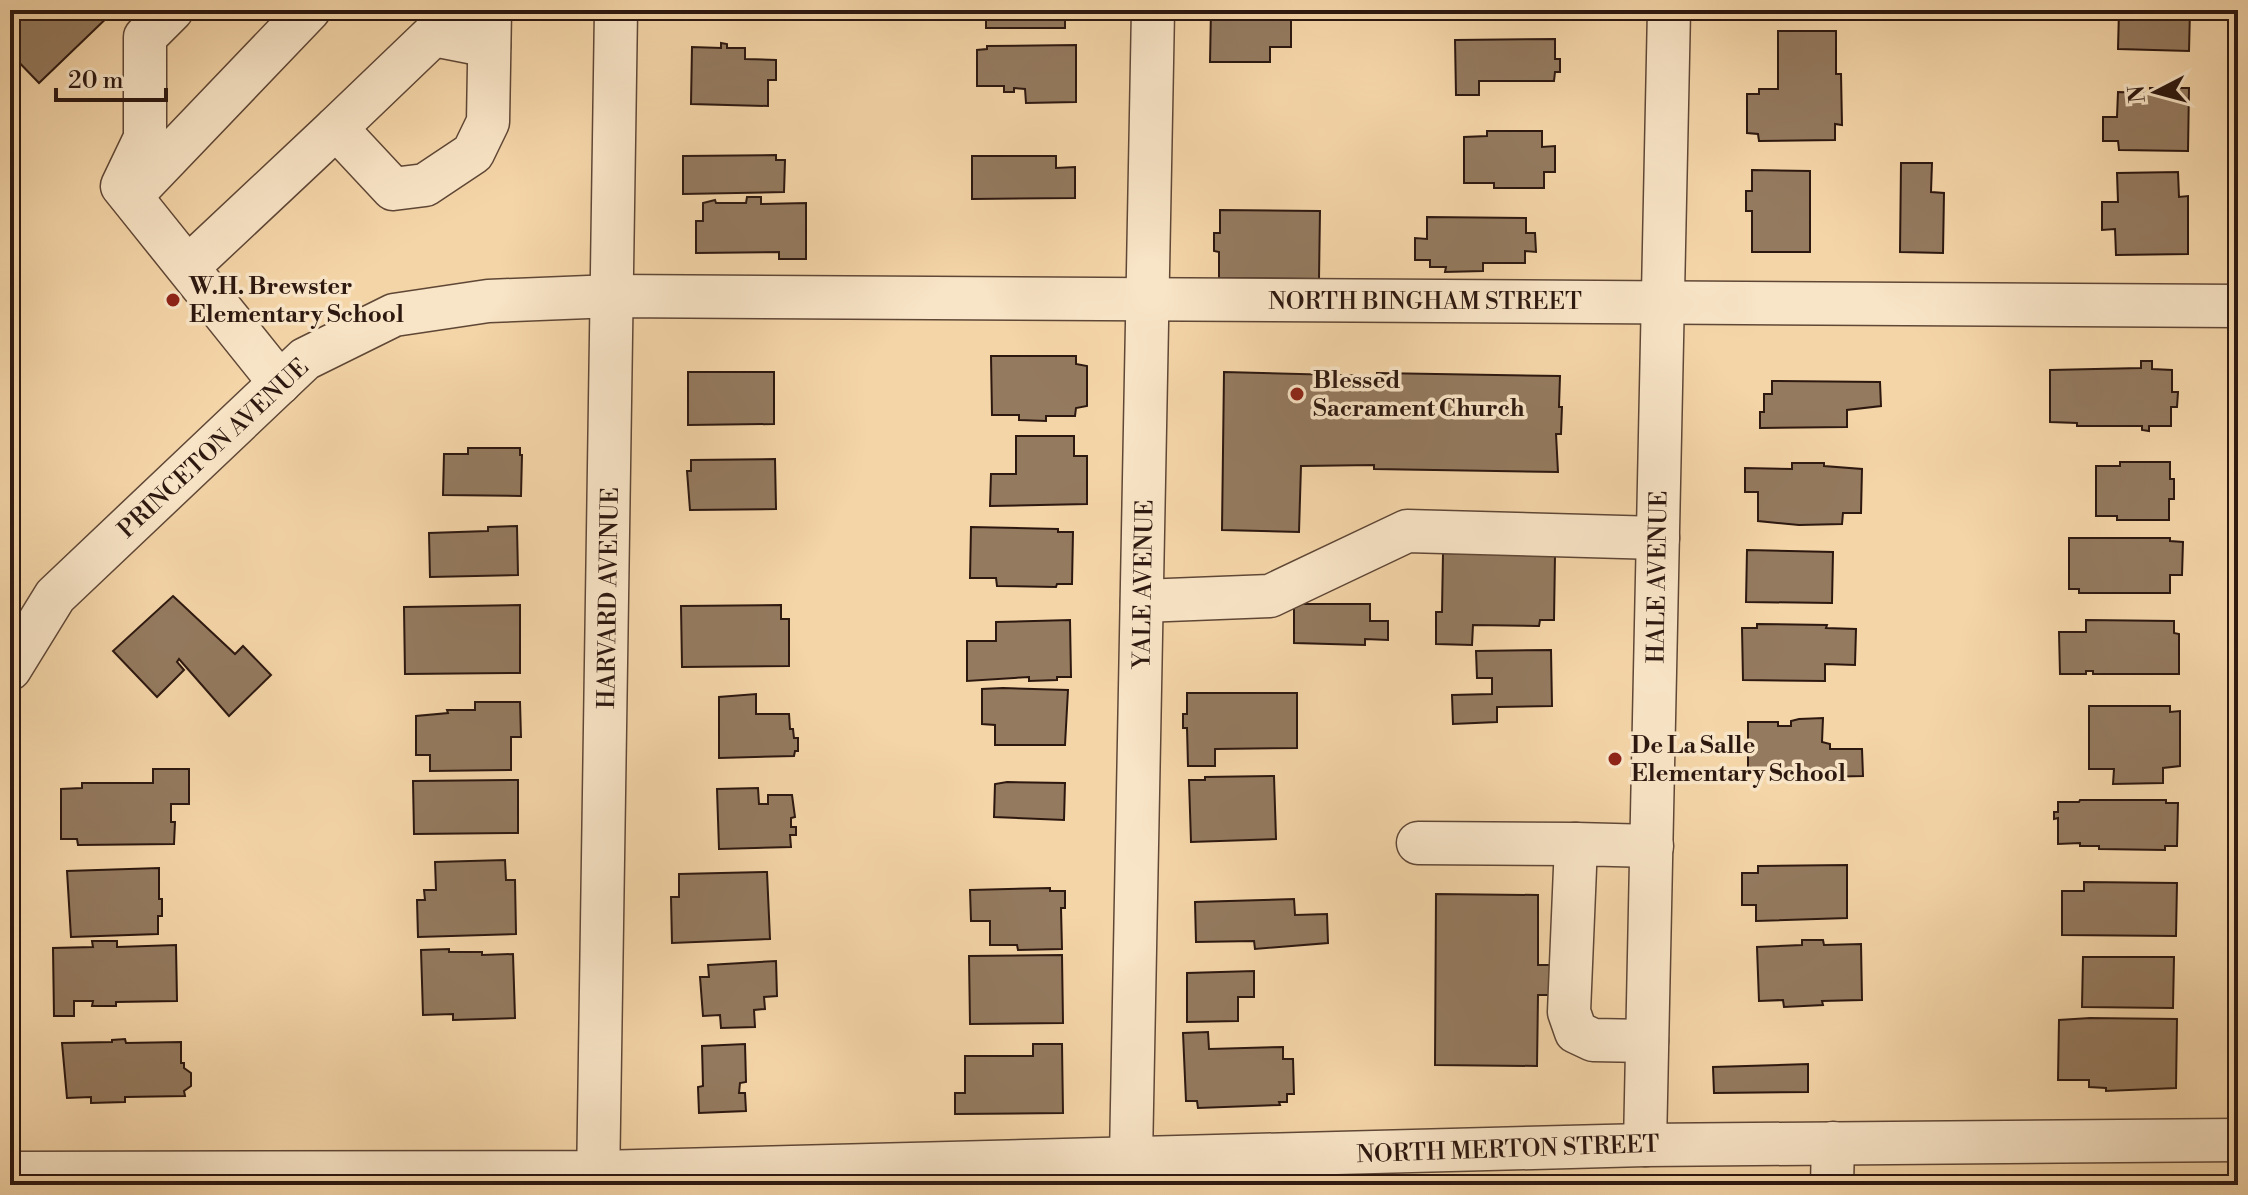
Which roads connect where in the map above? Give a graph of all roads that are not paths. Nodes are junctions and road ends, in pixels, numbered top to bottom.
1 (172, 10) edge
2 (309, 10) edge
3 (616, 10) edge
4 (1153, 10) edge
5 (1669, 10) edge
6 (490, 28) edge
7 (336, 128) junction
8 (131, 196) junction
9 (188, 267) junction
10 (613, 296) junction
11 (1148, 299) junction
12 (1663, 303) junction
13 (2238, 306) edge
14 (280, 383) junction
15 (1658, 538) junction
16 (1142, 601) junction
17 (10, 669) edge
18 (1418, 843) dead end
19 (1576, 844) junction
20 (1652, 846) junction
21 (1647, 1041) junction
22 (2238, 1140) edge
23 (1833, 1143) junction
24 (1645, 1145) junction
25 (1131, 1158) junction
26 (1216, 1171) edge
27 (10, 1173) edge
28 (598, 1178) edge
29 (1832, 1185) edge

1 - 8 street
2 - 8 street
3 - 10 street, HARVARD AVENUE
4 - 11 street, YALE AVENUE
5 - 12 street, HALE AVENUE
6 - 7 street
6 - 7 street
7 - 9 street
8 - 9 street
9 - 14 street
10 - 11 street, NORTH BINGHAM STREET
10 - 14 street, PRINCETON AVENUE
10 - 28 street, HARVARD AVENUE
11 - 12 street, NORTH BINGHAM STREET
11 - 16 street, YALE AVENUE
12 - 13 street, NORTH BINGHAM STREET
12 - 15 street, HALE AVENUE
14 - 17 street, PRINCETON AVENUE
15 - 16 street
15 - 20 street, HALE AVENUE
16 - 25 street, YALE AVENUE
18 - 19 street
19 - 20 street
19 - 21 street
20 - 21 street, HALE AVENUE
21 - 24 street, HALE AVENUE
22 - 23 street, NORTH MERTON STREET
23 - 24 street, NORTH MERTON STREET
23 - 29 street
24 - 26 street, NORTH MERTON STREET
25 - 26 street, NORTH MERTON STREET
25 - 28 street, NORTH MERTON STREET
27 - 28 street, NORTH MERTON STREET

